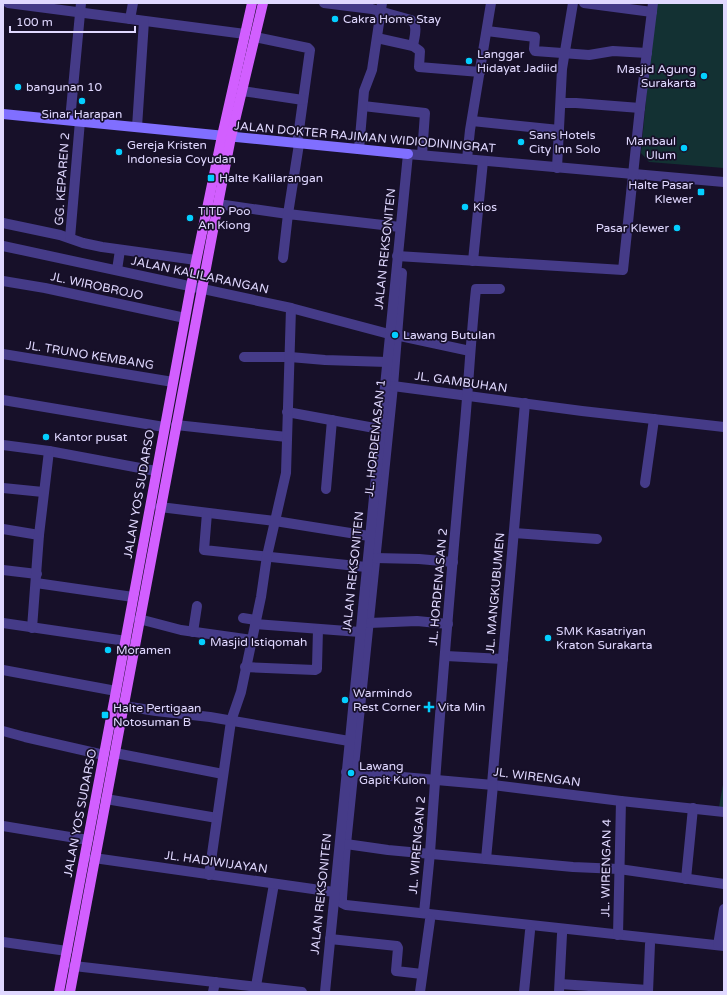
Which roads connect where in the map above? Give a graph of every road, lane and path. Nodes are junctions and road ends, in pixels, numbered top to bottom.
1 (8, 3) edge
2 (133, 3) edge
3 (252, 3) edge
4 (263, 3) edge
5 (324, 3) edge
6 (491, 3) edge
7 (572, 3) edge
8 (584, 3) edge
9 (28, 4) edge
10 (382, 7) edge
11 (652, 7) edge
12 (80, 8) edge
13 (130, 19) junction
14 (144, 21) junction
15 (487, 31) junction
16 (250, 35) junction
17 (377, 38) junction
18 (413, 46) junction
19 (647, 52) junction
20 (565, 53) junction
21 (480, 72) junction
22 (242, 91) junction
23 (303, 100) junction
24 (561, 103) junction
25 (363, 106) junction
26 (640, 108) junction
27 (3, 114) edge
28 (75, 121) junction
29 (472, 121) junction
30 (137, 127) junction
31 (559, 130) junction
32 (227, 137) junction
33 (298, 144) junction
34 (359, 149) junction
35 (408, 154) junction
36 (422, 155) junction
37 (467, 159) junction
38 (483, 161) junction
39 (557, 168) junction
40 (633, 175) junction
41 (724, 182) edge
42 (218, 204) junction
43 (288, 214) junction
44 (3, 223) edge
45 (400, 227) junction
46 (70, 238) junction
47 (3, 246) edge
48 (120, 250) junction
49 (398, 256) junction
50 (283, 258) dead end
51 (196, 260) junction
52 (473, 261) junction
53 (117, 270) junction
54 (402, 273) dead end
55 (3, 281) edge
56 (191, 286) junction
57 (202, 288) junction
58 (500, 289) dead end
59 (291, 308) junction
60 (184, 318) junction
61 (393, 335) junction
62 (470, 351) junction
63 (3, 354) edge
64 (244, 357) dead end
65 (290, 357) junction
66 (386, 362) junction
67 (173, 382) junction
68 (393, 386) junction
69 (467, 396) junction
70 (3, 400) edge
71 (525, 403) junction
72 (287, 412) junction
73 (654, 419) junction
74 (332, 420) junction
75 (176, 425) junction
76 (164, 426) junction
77 (724, 427) edge
78 (380, 429) junction
79 (287, 437) junction
80 (3, 445) edge
81 (49, 451) junction
82 (156, 471) junction
83 (645, 483) dead end
84 (3, 488) edge
85 (326, 489) dead end
86 (44, 492) junction
87 (160, 507) junction
88 (207, 513) junction
89 (274, 521) junction
90 (3, 529) edge
91 (514, 533) junction
92 (39, 535) junction
93 (369, 536) junction
94 (597, 539) dead end
95 (267, 556) junction
96 (375, 558) junction
97 (453, 562) junction
98 (366, 567) junction
99 (3, 570) edge
100 (36, 579) junction
101 (133, 597) junction
102 (197, 606) dead end
103 (243, 618) dead end
104 (139, 619) junction
105 (256, 622) junction
106 (3, 623) edge
107 (368, 623) junction
108 (448, 624) junction
109 (32, 628) junction
110 (318, 629) junction
111 (193, 632) junction
112 (360, 632) junction
113 (252, 640) junction
114 (126, 641) junction
115 (446, 656) junction
116 (503, 659) junction
117 (245, 667) junction
118 (3, 670) edge
119 (121, 692) junction
120 (124, 706) junction
121 (231, 721) junction
122 (3, 731) edge
123 (349, 741) junction
124 (115, 753) junction
125 (104, 755) junction
126 (349, 772) junction
127 (223, 774) junction
128 (435, 779) junction
129 (492, 784) junction
130 (106, 799) junction
131 (621, 801) junction
132 (693, 808) junction
133 (724, 812) edge
134 (217, 818) junction
135 (3, 826) edge
136 (93, 841) junction
137 (346, 844) junction
138 (430, 853) junction
139 (90, 857) junction
140 (486, 859) junction
141 (619, 869) junction
142 (209, 875) junction
143 (686, 879) junction
144 (274, 884) junction
145 (724, 884) edge
146 (334, 892) junction
147 (332, 909) junction
148 (724, 909) edge
149 (427, 917) junction
150 (530, 931) junction
151 (562, 934) junction
152 (618, 935) junction
153 (330, 939) junction
154 (3, 942) edge
155 (650, 944) junction
156 (722, 948) edge
157 (66, 951) junction
158 (74, 966) junction
159 (422, 974) junction
160 (256, 986) junction
161 (214, 987) edge
162 (559, 988) edge
163 (648, 991) edge
164 (59, 992) edge
165 (70, 992) edge
166 (73, 992) edge
167 (302, 992) edge
168 (325, 992) edge
169 (420, 992) edge
170 (524, 992) edge

1 - 9 street
2 - 13 street
3 - 16 main road, JALAN YOS SUDARSO
4 - 16 main road, JALAN YOS SUDARSO
5 - 10 street
6 - 15 street
7 - 20 street
8 - 11 street
9 - 12 street
10 - 17 street
10 - 18 street
11 - 19 street
12 - 13 street
12 - 28 street, GG. KEPAREN 2
13 - 14 street
14 - 16 street
14 - 30 street
15 - 20 street
15 - 21 street
16 - 22 main road, JALAN YOS SUDARSO
16 - 23 street
16 - 32 main road, JALAN YOS SUDARSO
17 - 18 street
17 - 25 street
18 - 21 street
19 - 20 street
19 - 26 street
20 - 24 street
21 - 29 street
22 - 23 street
22 - 32 main road, JALAN YOS SUDARSO
23 - 33 street
24 - 26 street
24 - 31 street
25 - 34 street
25 - 36 street
26 - 40 street
27 - 28 main road, JALAN DOKTER RAJIMAN WIDIODININGRAT
28 - 30 main road, JALAN DOKTER RAJIMAN WIDIODININGRAT
28 - 46 street, GG. KEPAREN 2
29 - 31 street
29 - 37 street
30 - 32 main road, JALAN DOKTER RAJIMAN WIDIODININGRAT
31 - 39 street
32 - 33 main road, JALAN DOKTER RAJIMAN WIDIODININGRAT
32 - 42 main road, JALAN YOS SUDARSO
32 - 51 main road, JALAN YOS SUDARSO
33 - 34 main road, JALAN DOKTER RAJIMAN WIDIODININGRAT
33 - 43 street
34 - 35 main road, JALAN DOKTER RAJIMAN WIDIODININGRAT
35 - 36 street, JALAN DOKTER RAJIMAN WIDIODININGRAT
35 - 45 street, JALAN REKSONITEN
36 - 37 street, JALAN DOKTER RAJIMAN WIDIODININGRAT
37 - 38 street, JALAN DOKTER RAJIMAN WIDIODININGRAT
38 - 39 street, JALAN DOKTER RAJIMAN WIDIODININGRAT
38 - 52 street
39 - 40 street, JALAN DOKTER RAJIMAN WIDIODININGRAT
40 - 41 street, JALAN DOKTER RAJIMAN WIDIODININGRAT
40 - 52 street
42 - 43 street
42 - 57 main road, JALAN YOS SUDARSO
43 - 45 street
43 - 50 street
44 - 46 street
45 - 49 street, JALAN REKSONITEN
46 - 48 street
47 - 53 street, JALAN KALILARANGAN
48 - 51 street
48 - 53 street
49 - 52 street
49 - 61 street, JALAN REKSONITEN
51 - 56 main road, JALAN YOS SUDARSO
53 - 56 street, JALAN KALILARANGAN
54 - 61 street, JL. HORDENASAN 1
55 - 60 street, JL. WIROBROJO
56 - 57 street, JALAN KALILARANGAN
56 - 60 main road, JALAN YOS SUDARSO
57 - 59 street, JALAN KALILARANGAN
57 - 75 main road, JALAN YOS SUDARSO
58 - 62 street, JL. HORDENASAN 2
59 - 61 street, JALAN KALILARANGAN
59 - 65 street
60 - 67 main road, JALAN YOS SUDARSO
61 - 62 street, JALAN KALILARANGAN
61 - 66 street, JALAN REKSONITEN
61 - 68 street, JL. HORDENASAN 1
62 - 69 street, JL. HORDENASAN 2
63 - 67 street, JL. TRUNO KEMBANG
64 - 65 street
65 - 66 street
65 - 72 street
66 - 78 street, JALAN REKSONITEN
67 - 76 main road, JALAN YOS SUDARSO
68 - 69 street, JL. GAMBUHAN
68 - 96 street, JL. HORDENASAN 1
69 - 71 street, JL. GAMBUHAN
69 - 97 street, JL. HORDENASAN 2
70 - 76 street
71 - 73 street, JL. GAMBUHAN
71 - 91 street, JL. MANGKUBUMEN
72 - 74 street
72 - 79 street
73 - 77 street, JL. GAMBUHAN
73 - 83 street
74 - 78 street
74 - 85 street
75 - 79 street
75 - 87 main road, JALAN YOS SUDARSO
76 - 82 main road, JALAN YOS SUDARSO
78 - 93 street, JALAN REKSONITEN
79 - 89 street
80 - 81 street
81 - 82 street
81 - 86 street
82 - 101 main road, JALAN YOS SUDARSO
84 - 86 street
86 - 92 street
87 - 88 street
87 - 104 main road, JALAN YOS SUDARSO
88 - 89 street
88 - 95 street
89 - 93 street
89 - 95 street
90 - 92 street
91 - 94 street
91 - 116 street, JL. MANGKUBUMEN
92 - 100 street
93 - 98 street, JALAN REKSONITEN
95 - 98 street
95 - 105 street
96 - 97 street
96 - 107 street, JL. HORDENASAN 1
97 - 108 street, JL. HORDENASAN 2
98 - 112 street, JALAN REKSONITEN
99 - 100 street
100 - 101 street
100 - 109 street
101 - 114 main road, JALAN YOS SUDARSO
102 - 111 street
103 - 105 street
104 - 111 street
104 - 119 main road, JALAN YOS SUDARSO
105 - 110 street
105 - 113 street
106 - 109 street
107 - 108 street
107 - 126 street, JL. HORDENASAN 1
108 - 115 street, JL. HORDENASAN 2
109 - 114 street
110 - 112 street
110 - 117 street
111 - 113 street
112 - 123 street, JALAN REKSONITEN
113 - 117 street
114 - 119 main road, JALAN YOS SUDARSO
115 - 116 street
115 - 128 street, JL. HORDENASAN 2
116 - 129 street, JL. MANGKUBUMEN
117 - 121 street
118 - 119 street
119 - 120 main road, JALAN YOS SUDARSO
119 - 125 main road, JALAN YOS SUDARSO
120 - 121 street
120 - 124 main road, JALAN YOS SUDARSO
121 - 123 street
121 - 127 street
122 - 125 street
123 - 126 street, JALAN REKSONITEN
124 - 127 street
124 - 130 main road, JALAN YOS SUDARSO
125 - 136 main road, JALAN YOS SUDARSO
126 - 128 street, JL. WIRENGAN
126 - 137 street
126 - 146 street, JALAN REKSONITEN
127 - 134 street
128 - 129 street, JL. WIRENGAN
128 - 138 street, JL. WIRENGAN 2
129 - 131 street, JL. WIRENGAN
129 - 140 street, JL. MANGKUBUMEN
130 - 134 street
130 - 136 main road, JALAN YOS SUDARSO
131 - 132 street, JL. WIRENGAN
131 - 141 street, JL. WIRENGAN 4
132 - 133 street, JL. WIRENGAN
132 - 143 street
134 - 142 street
135 - 136 street
136 - 139 main road, JALAN YOS SUDARSO
137 - 138 street
137 - 149 street
138 - 140 street
138 - 149 street, JL. WIRENGAN 2
139 - 142 street, JL. HADIWIJAYAN
139 - 157 main road, JALAN YOS SUDARSO
139 - 158 main road, JALAN YOS SUDARSO
140 - 141 street
141 - 143 street
141 - 152 street, JL. WIRENGAN 4
142 - 144 street, JL. HADIWIJAYAN
143 - 145 street
144 - 146 street, JL. HADIWIJAYAN
144 - 160 street
146 - 147 street, JALAN REKSONITEN
147 - 149 street
147 - 153 street, JALAN REKSONITEN
148 - 156 street
149 - 150 street
149 - 152 street
149 - 159 street, JL. WIRENGAN 2
150 - 151 street
150 - 170 street
151 - 155 street
151 - 162 street
152 - 156 street
153 - 159 street
153 - 168 street, JALAN REKSONITEN
154 - 157 street
155 - 156 street
155 - 163 street
157 - 164 main road, JALAN YOS SUDARSO
158 - 161 street
158 - 165 main road, JALAN YOS SUDARSO
159 - 169 street, JL. WIRENGAN 2
160 - 161 street
160 - 167 street
162 - 163 street
165 - 166 street

